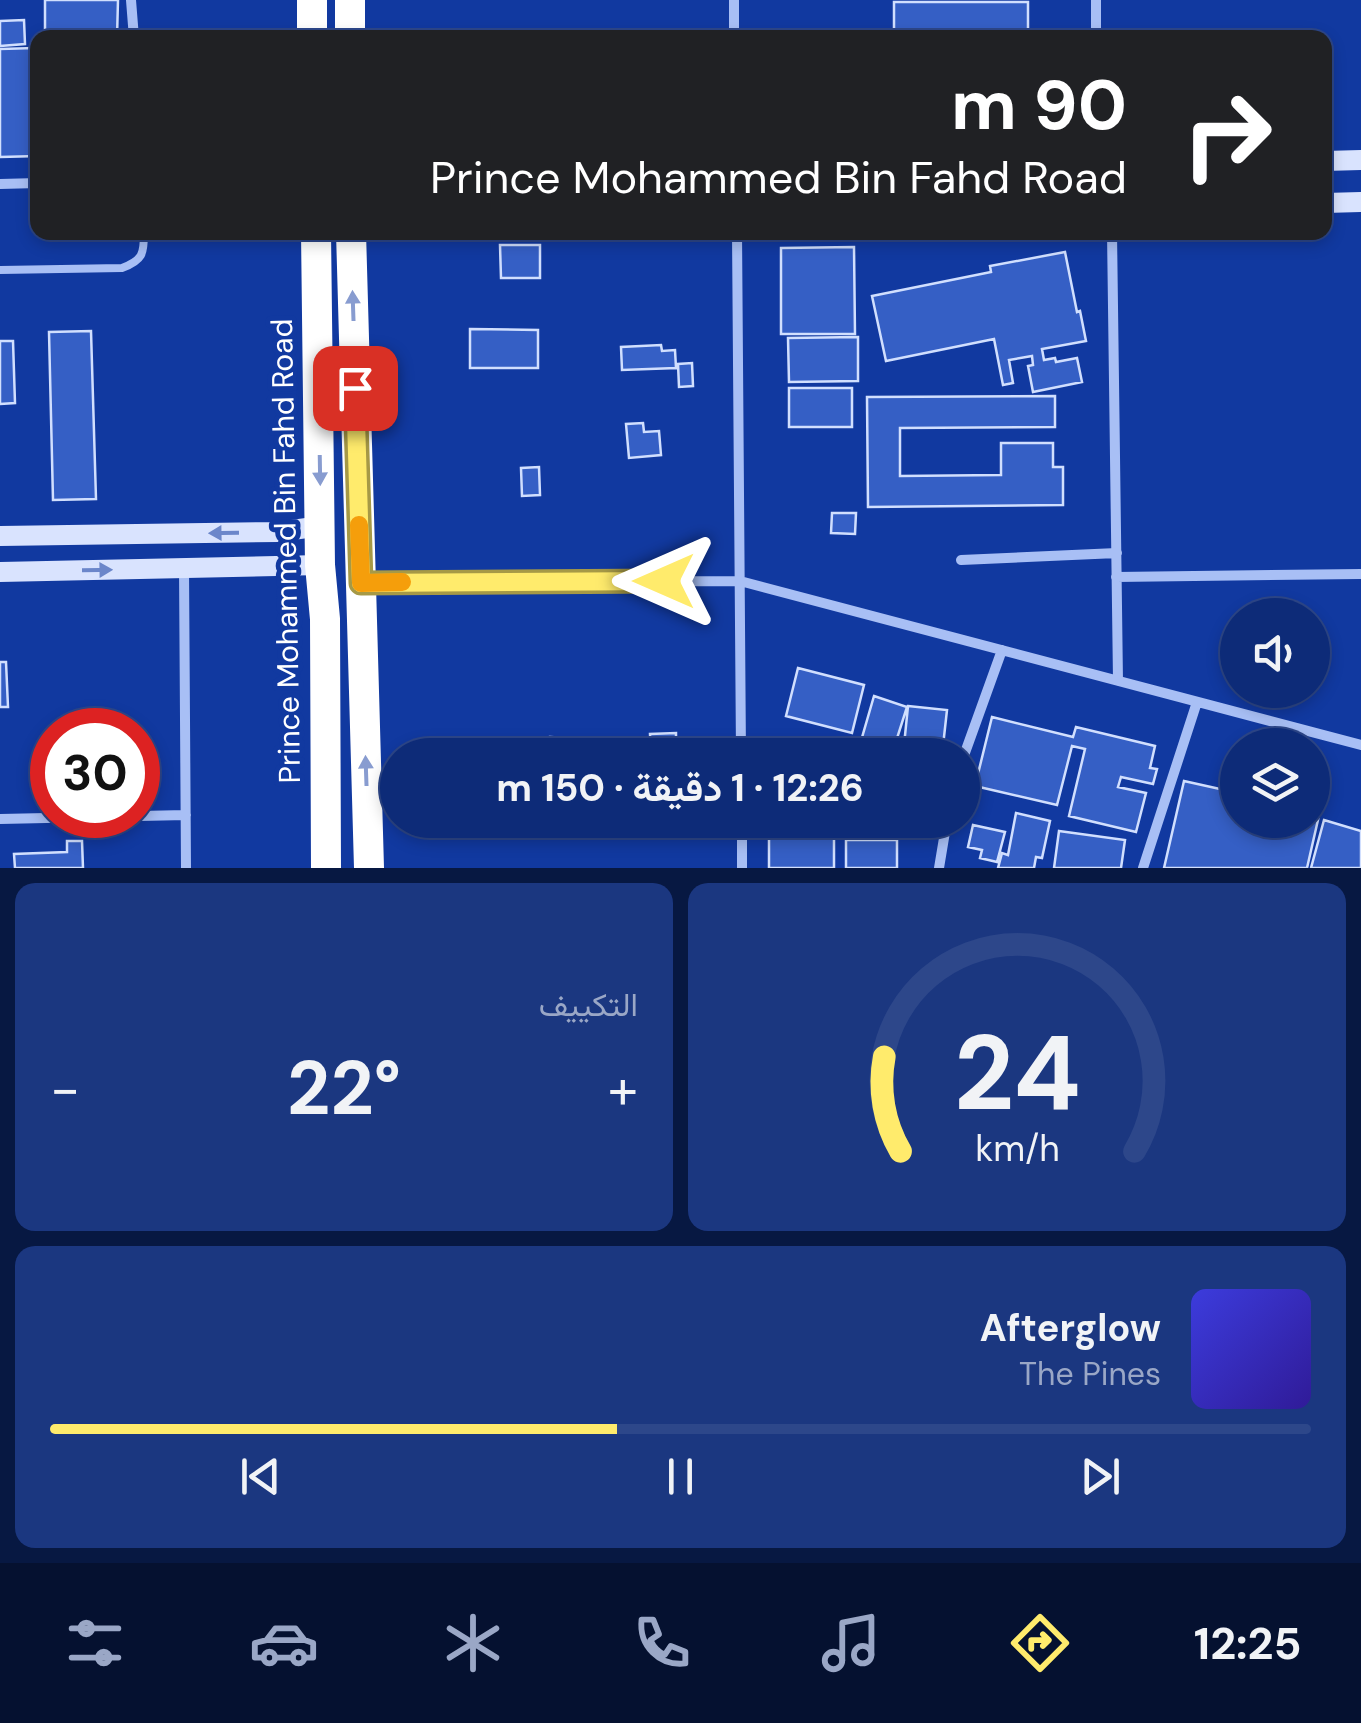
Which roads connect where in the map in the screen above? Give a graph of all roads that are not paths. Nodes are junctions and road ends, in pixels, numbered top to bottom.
1 (132, 0) edge
2 (312, 0) edge
3 (350, 0) edge
4 (734, 0) edge
5 (1096, 0) edge
6 (134, 30) edge
7 (312, 30) edge
8 (350, 30) edge
9 (734, 30) edge
10 (1096, 30) edge
11 (1361, 160) edge
12 (1332, 161) edge
13 (30, 183) edge
14 (0, 184) edge
15 (1361, 202) edge
16 (1332, 203) edge
17 (144, 240) edge
18 (316, 240) edge
19 (351, 240) edge
20 (737, 240) edge
21 (1112, 240) edge
22 (0, 270) edge
23 (321, 526) junction
24 (0, 536) edge
25 (1117, 554) junction
26 (961, 560) dead end
27 (320, 565) junction
28 (184, 568) junction
29 (0, 572) edge
30 (1361, 574) edge
31 (1116, 577) junction
32 (740, 580) junction
33 (361, 583) junction
34 (1002, 650) junction
35 (1118, 680) junction
36 (1197, 702) junction
37 (742, 738) edge
38 (970, 738) edge
39 (1361, 745) edge
40 (186, 815) junction
41 (0, 819) edge
42 (742, 838) edge
43 (944, 838) edge
44 (186, 868) edge
45 (326, 868) edge
46 (369, 868) edge
47 (742, 868) edge
48 (939, 868) edge
49 (1142, 868) edge

1 - 6 street
2 - 7 highway
3 - 8 highway
4 - 9 street
5 - 10 street
11 - 12 street
13 - 14 street
15 - 16 street
17 - 22 lane
18 -> 23 highway, Prince Mohammed Bin Fahd Road
33 -> 19 highway
20 - 32 street
21 - 25 street
23 -> 24 street
23 - 27 highway, Prince Mohammed Bin Fahd Road
25 - 26 street
25 - 31 street
27 - 28 street
27 - 45 highway, Prince Mohammed Bin Fahd Road
29 -> 28 street
28 - 40 street
30 - 31 street
31 - 35 street
32 - 33 street
32 - 34 street
32 - 37 street
46 -> 33 highway
34 - 35 street
34 - 38 street
35 - 36 street
36 - 39 street
36 - 49 street
40 - 41 street
40 - 44 street
42 - 47 street
43 - 48 street

